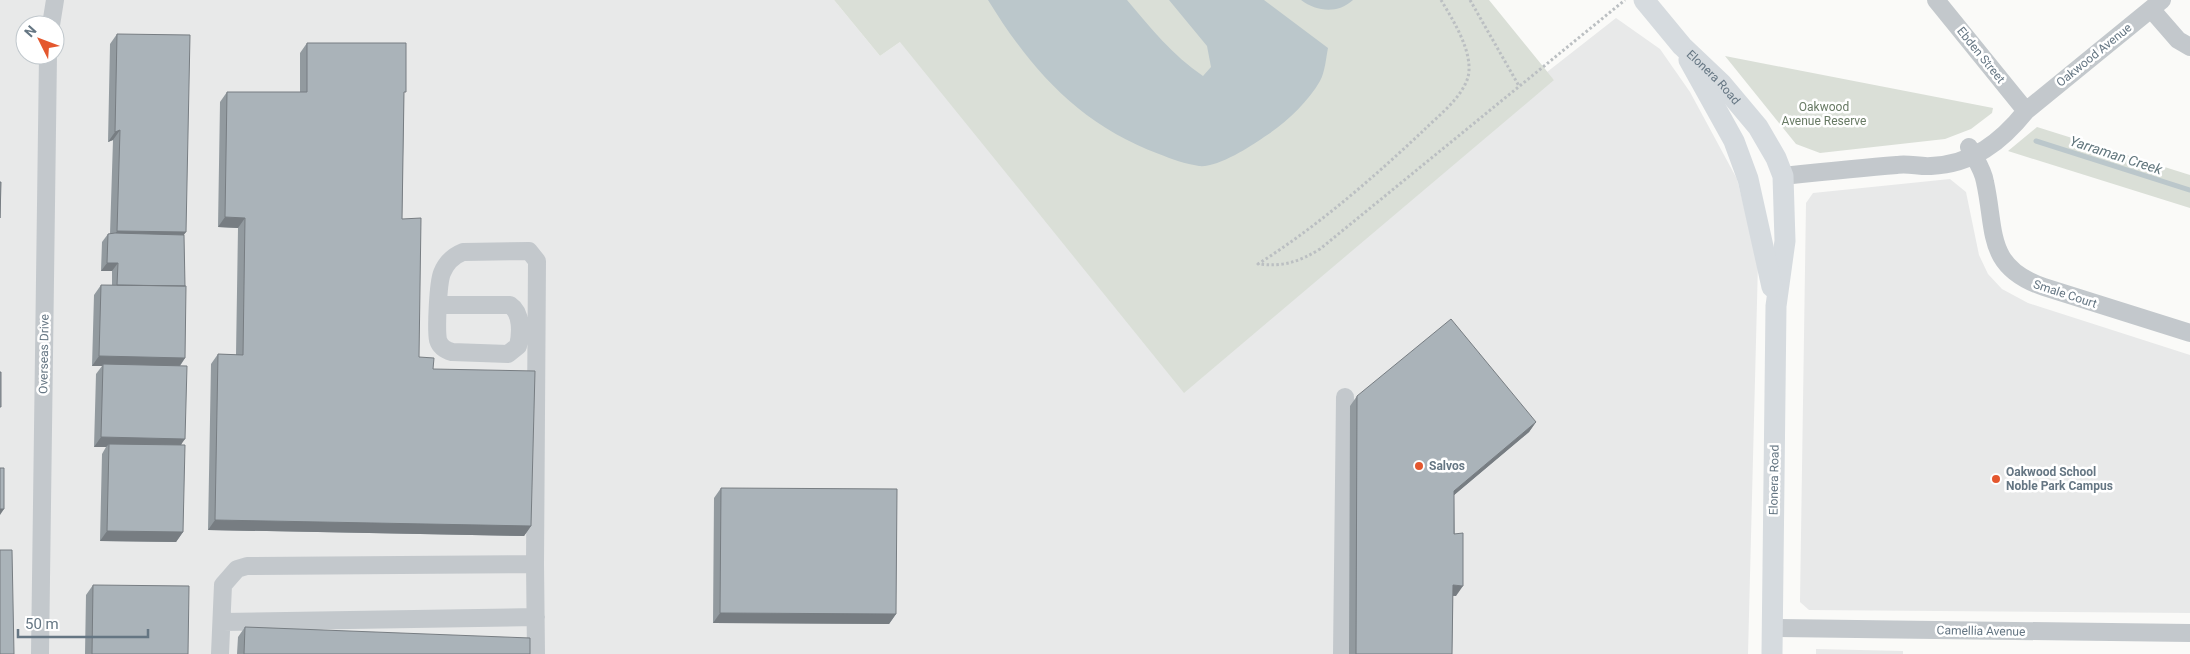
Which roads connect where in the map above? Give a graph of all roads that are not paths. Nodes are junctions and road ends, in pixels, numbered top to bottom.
1 (56, 0) edge
2 (1644, 0) edge
3 (1936, 0) edge
4 (2156, 5) edge
5 (53, 15) edge
6 (1682, 46) junction
7 (2190, 47) edge
8 (48, 65) edge
9 (2026, 111) junction
10 (1971, 152) junction
11 (1739, 155) junction
12 (1783, 176) junction
13 (1764, 246) junction
14 (439, 304) junction
15 (1776, 306) junction
16 (2190, 334) edge
17 (1344, 397) dead end
18 (535, 564) junction
19 (536, 617) junction
20 (222, 622) junction
21 (1772, 628) junction
22 (2190, 633) edge
23 (40, 654) edge
24 (220, 654) edge
25 (536, 654) edge
26 (1342, 654) edge
27 (1772, 654) edge

1 - 5 street
2 - 6 main road, Elonera Road
3 - 9 street, Ebden Street
4 - 7 street
4 - 9 street, Oakwood Avenue
6 - 11 main road, Elonera Road
6 - 12 main road, Elonera Road
8 - 23 street, Overseas Drive
9 - 10 street, Oakwood Avenue
10 - 12 street, Oakwood Avenue
10 - 16 street, Smale Court
11 - 12 main road
11 - 13 main road, Elonera Road
12 - 13 main road
12 - 15 main road, Elonera Road
13 - 15 main road, Elonera Road
14 - 14 street
14 - 18 street
15 - 21 main road, Elonera Road
17 - 26 street
18 - 19 street
18 - 20 street
19 - 20 street
19 - 25 street
20 - 24 street
21 - 22 street, Camellia Avenue
21 - 27 main road, Elonera Road

